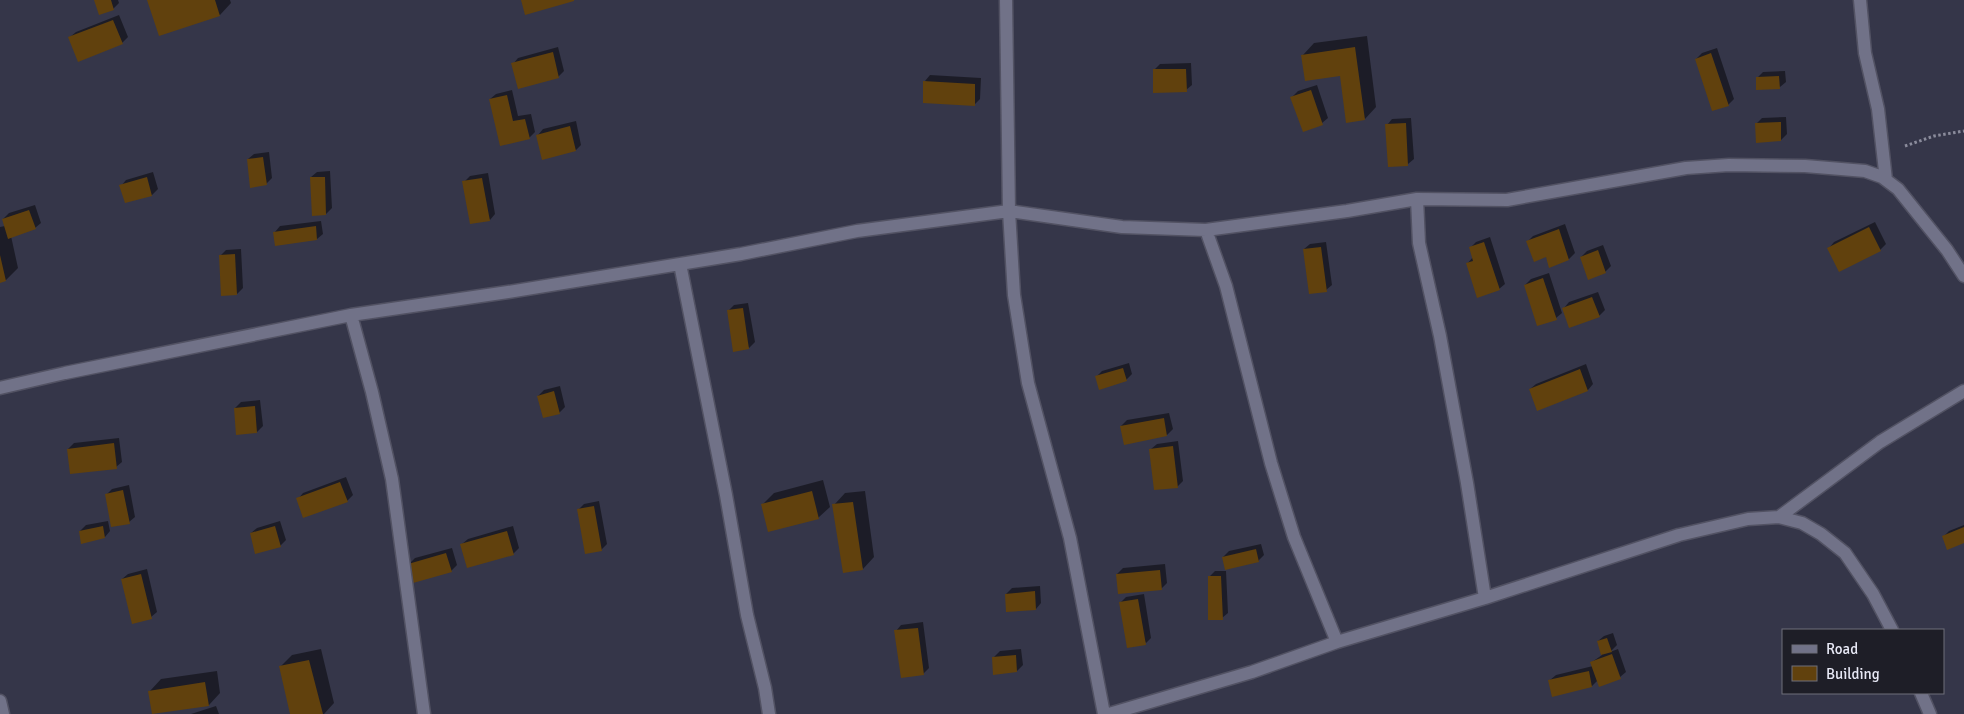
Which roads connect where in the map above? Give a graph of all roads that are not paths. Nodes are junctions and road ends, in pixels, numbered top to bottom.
1 (1006, 0) edge
2 (1860, 0) edge
3 (1886, 180) junction
4 (1416, 200) junction
5 (1009, 210) junction
6 (1206, 230) junction
7 (680, 264) junction
8 (1964, 276) edge
9 (351, 315) junction
10 (0, 388) edge
11 (1964, 391) edge
12 (1779, 517) junction
13 (1485, 598) junction
14 (1891, 629) edge
15 (1337, 642) junction
16 (1921, 694) edge
17 (0, 701) edge
18 (2, 714) edge
19 (424, 714) edge
20 (769, 714) edge
21 (1104, 714) edge
22 (1108, 714) edge
23 (1930, 714) edge

1 - 5 street
2 - 3 street
3 - 4 street
3 - 8 street
4 - 6 street
4 - 13 street
5 - 6 street
5 - 7 street
5 - 21 street
6 - 15 street
7 - 9 street
7 - 20 street
9 - 10 street
9 - 19 street
11 - 12 street
12 - 13 street
12 - 14 street
13 - 15 street
15 - 22 street
16 - 23 street
17 - 18 street

